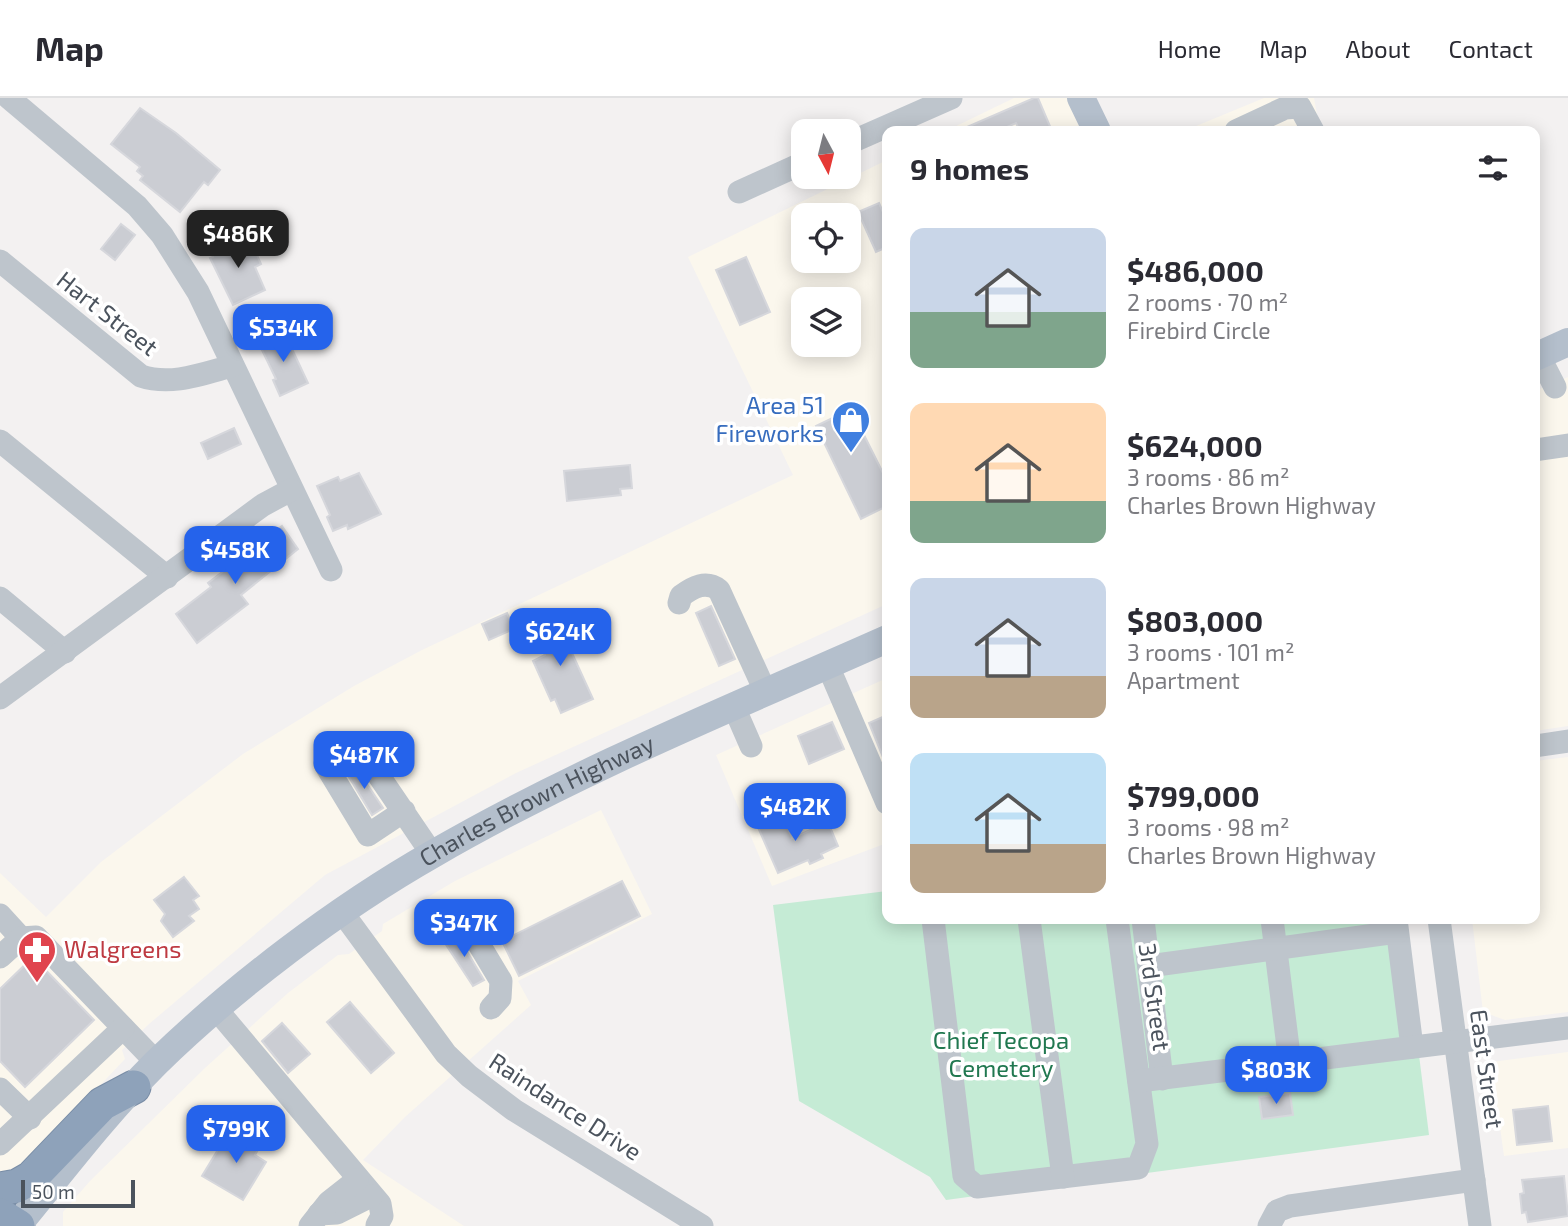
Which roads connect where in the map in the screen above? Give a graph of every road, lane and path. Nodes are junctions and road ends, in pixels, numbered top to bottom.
1 (9, 98) edge
2 (951, 98) edge
3 (1081, 98) edge
4 (888, 126) edge
5 (1095, 126) edge
6 (1247, 126) edge
7 (1310, 126) edge
8 (882, 128) edge
9 (861, 138) edge
10 (791, 168) edge
11 (739, 192) dead end
12 (0, 261) edge
13 (1568, 342) edge
14 (1540, 355) edge
15 (1540, 361) edge
16 (232, 366) junction
17 (1555, 387) dead end
18 (0, 442) edge
19 (1568, 445) edge
20 (1540, 449) edge
21 (290, 490) junction
22 (331, 570) dead end
23 (167, 577) junction
24 (0, 598) edge
25 (679, 603) dead end
26 (882, 641) edge
27 (65, 652) junction
28 (828, 666) junction
29 (766, 693) junction
30 (0, 698) edge
31 (734, 708) junction
32 (1568, 741) edge
33 (1540, 745) edge
34 (751, 746) dead end
35 (882, 791) edge
36 (404, 811) dead end
37 (432, 854) junction
38 (342, 912) junction
39 (0, 915) edge
40 (447, 921) dead end
41 (934, 924) edge
42 (1030, 924) edge
43 (1118, 924) edge
44 (1144, 924) edge
45 (1273, 924) edge
46 (1440, 924) edge
47 (1396, 925) edge
48 (21, 938) junction
49 (1276, 949) junction
50 (0, 957) edge
51 (1149, 966) junction
52 (491, 1008) dead end
53 (217, 1010) junction
54 (123, 1028) junction
55 (1568, 1028) edge
56 (1455, 1042) junction
57 (1412, 1047) junction
58 (157, 1063) junction
59 (1290, 1063) junction
60 (1150, 1080) junction
61 (134, 1087) junction
62 (0, 1089) edge
63 (30, 1118) junction
64 (0, 1144) edge
65 (1063, 1177) junction
66 (1474, 1180) junction
67 (364, 1188) junction
68 (0, 1189) edge
69 (0, 1215) edge
70 (314, 1220) edge
71 (377, 1225) edge
72 (18, 1226) edge
73 (702, 1226) edge
74 (1269, 1226) edge
75 (1480, 1226) edge

1 - 16 street
2 - 4 street
3 - 5 main road
6 - 7 street
8 - 9 street
10 - 11 street
12 - 16 street, Hart Street
13 - 14 main road
15 - 17 street
16 - 21 street
18 - 23 street
19 - 20 street
21 - 22 street
21 - 23 street
23 - 27 street
24 - 27 street
25 - 29 street
26 - 28 main road, Charles Brown Highway
27 - 30 street
28 - 29 main road, Charles Brown Highway
28 - 35 street
29 - 31 main road, Charles Brown Highway
31 - 34 street
31 - 37 main road, Charles Brown Highway
32 - 33 street
36 - 37 street
37 - 38 main road, Charles Brown Highway
38 - 53 main road, Charles Brown Highway
38 - 73 street, Raindance Drive
39 - 48 street
40 - 52 street
41 - 65 street, 3rd Street
42 - 65 street
43 - 60 street, 3rd Street
44 - 51 street
45 - 49 street
46 - 56 street, East Street
47 - 49 street
47 - 57 street
48 - 50 street
48 - 54 street
49 - 51 street
49 - 59 street
51 - 60 street
53 - 58 main road, Charles Brown Highway
53 - 67 street
54 - 58 street
54 - 63 street
55 - 56 street, 3rd Street
56 - 57 street, 3rd Street
56 - 66 street, East Street
57 - 59 street, 3rd Street
58 - 61 main road, Charles Brown Highway
59 - 60 street, 3rd Street
60 - 65 street, 3rd Street
61 - 68 highway
61 - 72 main road, Charles Brown Highway
62 - 63 street
63 - 64 street
66 - 74 street
66 - 75 street, East Street
67 - 70 street
67 - 71 street
69 - 72 highway

